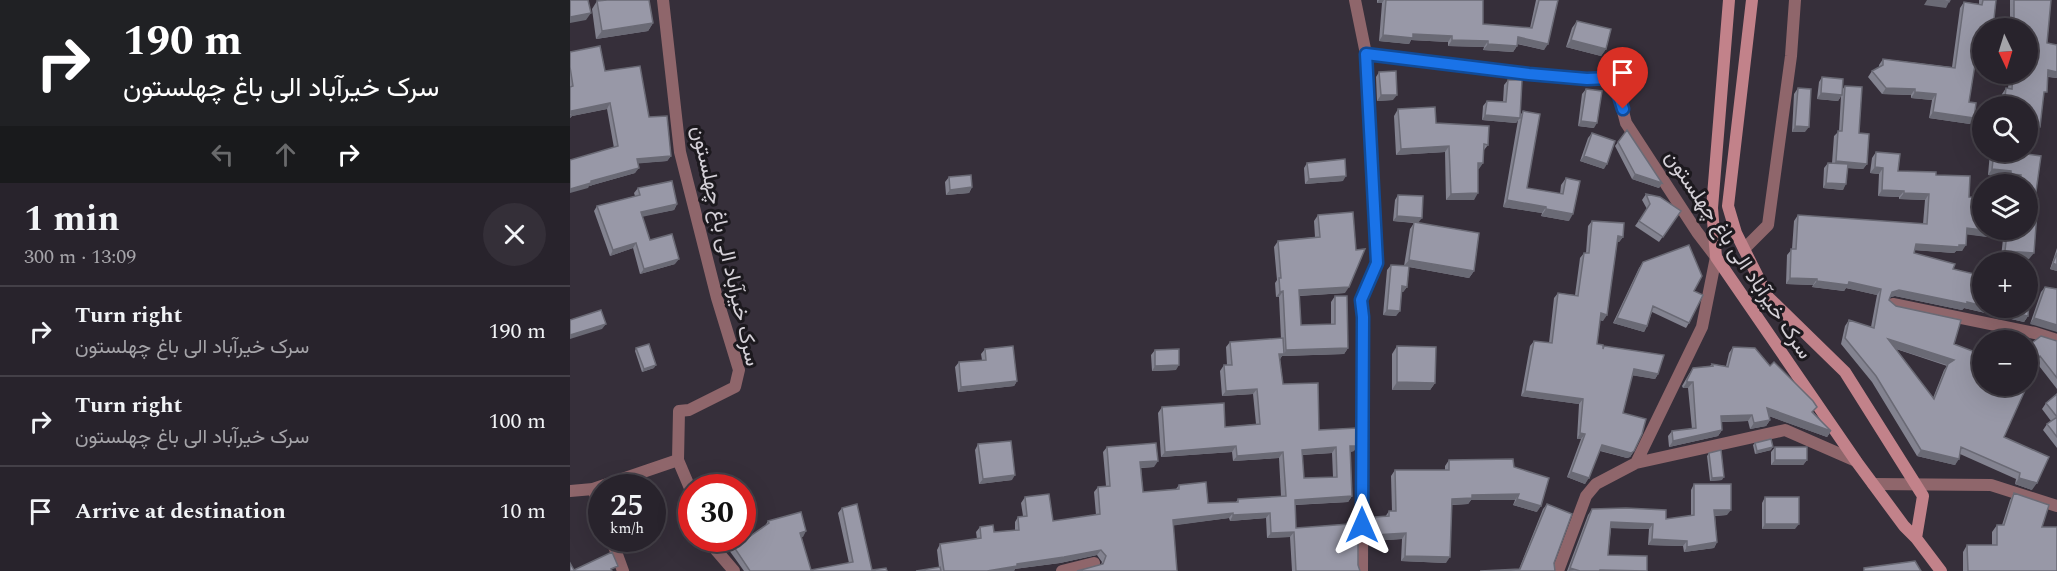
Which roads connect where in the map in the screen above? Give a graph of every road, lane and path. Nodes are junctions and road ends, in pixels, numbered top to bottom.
1 (663, 0) edge
2 (1355, 0) edge
3 (1730, 0) edge
4 (1752, 0) edge
5 (1795, 0) edge
6 (1366, 54) junction
7 (1744, 249) junction
8 (1716, 257) junction
9 (1893, 304) edge
10 (2057, 340) edge
11 (678, 460) junction
12 (1856, 461) junction
13 (1636, 464) junction
14 (637, 474) edge
15 (684, 474) edge
16 (1873, 484) junction
17 (1916, 484) junction
18 (588, 489) edge
19 (570, 491) edge
20 (2057, 506) edge
21 (1916, 538) junction
22 (616, 552) edge
23 (718, 552) edge
24 (1094, 563) dead end
25 (623, 571) edge
26 (734, 571) edge
27 (1062, 571) edge
28 (1362, 571) edge
29 (1558, 571) edge
30 (1941, 571) edge

1 - 11 street, سرک خیرآباد الی باغ چهلستون
2 - 6 street
3 - 8 main road
4 - 7 main road
5 - 7 street
6 - 8 street, سرک خیرآباد الی باغ چهلستون
6 - 28 street
7 - 17 main road
8 - 12 main road, سرک خیرآباد الی باغ چهلستون
8 - 13 street
9 - 10 street
11 - 14 street
11 - 15 street
12 - 13 street
12 - 16 main road, سرک خیرآباد الی باغ چهلستون
13 - 29 street
16 - 17 street
16 - 21 main road, سرک خیرآباد الی باغ چهلستون
17 - 20 street
17 - 21 main road
18 - 19 street
21 - 30 main road, سرک خیرآباد الی باغ چهلستون
22 - 25 street
23 - 26 street
24 - 27 street

